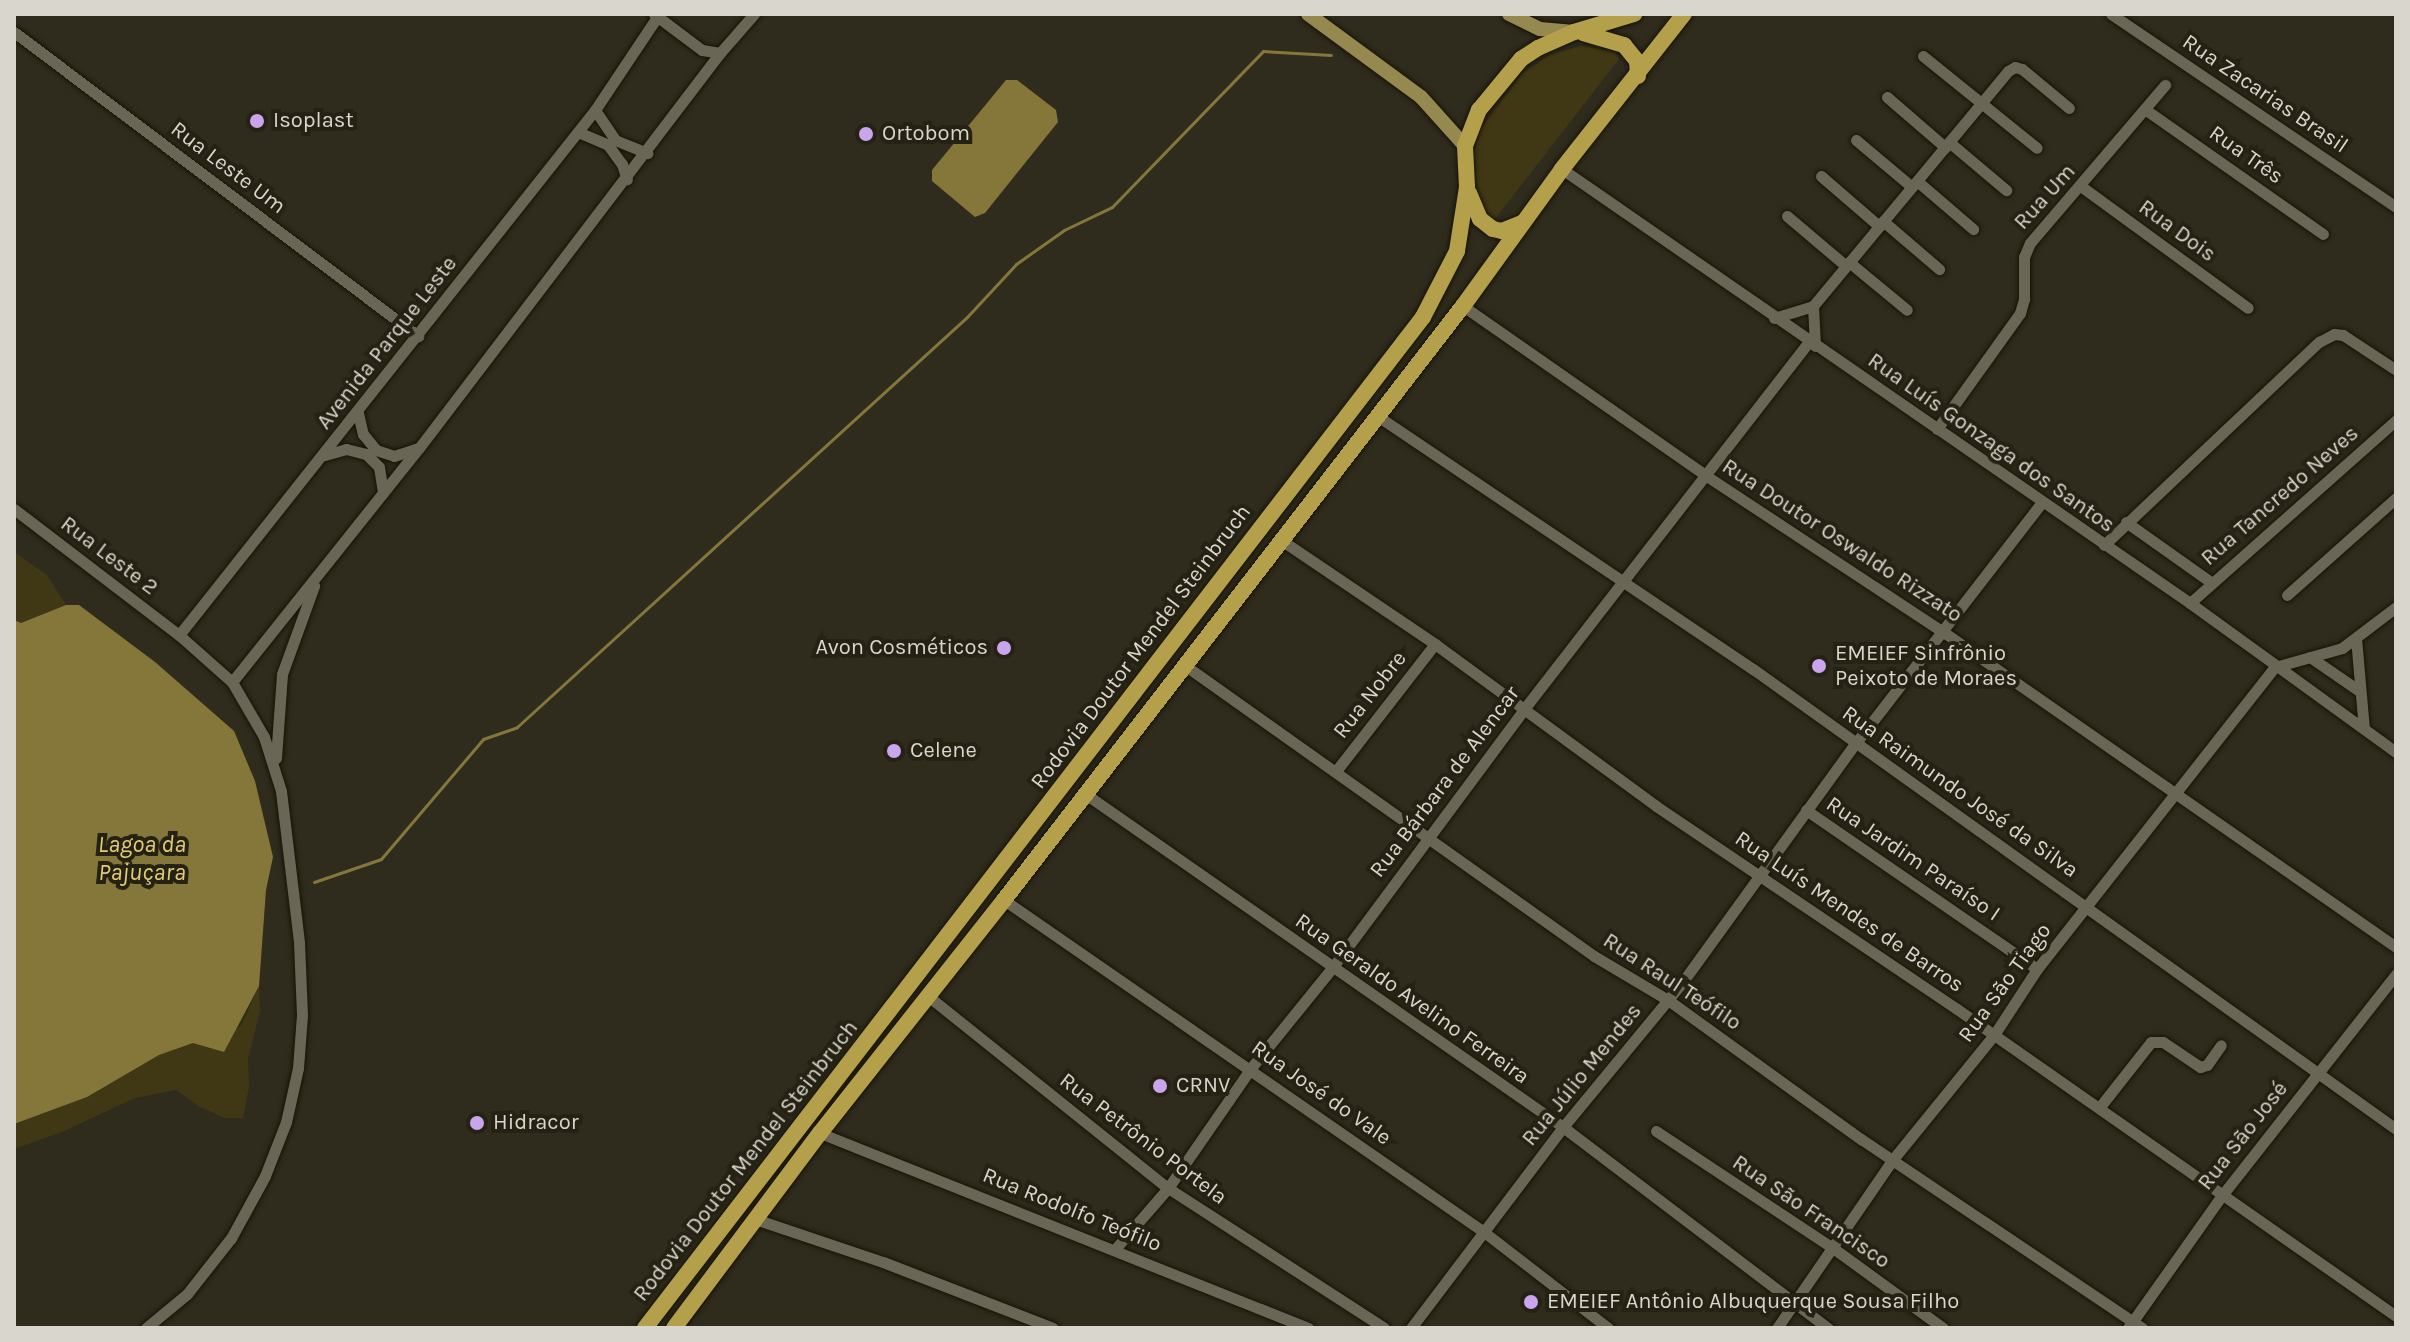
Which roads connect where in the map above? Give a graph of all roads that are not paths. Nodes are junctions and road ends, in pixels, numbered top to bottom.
1 (1308, 14) edge
2 (1509, 14) edge
3 (1634, 14) edge
4 (1684, 14) edge
5 (2111, 14) edge
6 (657, 15) edge
7 (751, 16) edge
8 (14, 32) edge
9 (1574, 32) junction
10 (720, 53) junction
11 (1923, 56) dead end
12 (1638, 76) junction
13 (2165, 85) dead end
14 (1887, 97) dead end
15 (1981, 104) junction
16 (2069, 108) dead end
17 (595, 110) junction
18 (2146, 110) junction
19 (578, 132) junction
20 (1856, 140) dead end
21 (1947, 145) junction
22 (1465, 146) junction
23 (2037, 148) dead end
24 (648, 153) junction
25 (1562, 169) junction
26 (1821, 176) dead end
27 (627, 179) junction
28 (1914, 184) junction
29 (1467, 187) junction
30 (2082, 187) junction
31 (2006, 190) dead end
32 (2396, 207) edge
33 (1787, 216) dead end
34 (1522, 223) junction
35 (1881, 224) junction
36 (1973, 229) dead end
37 (2323, 234) dead end
38 (1848, 264) junction
39 (1939, 269) dead end
40 (1463, 306) junction
41 (1813, 306) junction
42 (2248, 308) dead end
43 (1907, 310) dead end
44 (1774, 318) junction
45 (418, 336) junction
46 (1812, 344) junction
47 (2396, 370) edge
48 (358, 413) junction
49 (1376, 415) junction
50 (2396, 420) edge
51 (1937, 429) junction
52 (419, 448) junction
53 (324, 455) junction
54 (1705, 475) junction
55 (383, 493) junction
56 (2396, 498) edge
57 (2042, 502) junction
58 (14, 509) edge
59 (2126, 522) junction
60 (1281, 540) junction
61 (2104, 545) junction
62 (318, 575) junction
63 (1621, 582) junction
64 (2212, 583) junction
65 (2287, 595) dead end
66 (2190, 603) junction
67 (2395, 610) edge
68 (1942, 631) junction
69 (179, 635) junction
70 (2356, 638) junction
71 (1435, 644) junction
72 (2310, 657) junction
73 (1183, 664) junction
74 (2275, 667) junction
75 (232, 682) junction
76 (2358, 690) junction
77 (1524, 709) junction
78 (2364, 729) junction
79 (1855, 744) junction
80 (2396, 752) edge
81 (1336, 771) junction
82 (278, 775) junction
83 (1084, 793) junction
84 (2175, 796) junction
85 (1806, 810) junction
86 (1427, 839) junction
87 (1758, 873) junction
88 (1004, 900) junction
89 (2086, 906) junction
90 (2396, 947) edge
91 (1332, 968) junction
92 (2037, 969) junction
93 (2396, 974) edge
94 (928, 996) junction
95 (1668, 1000) junction
96 (1994, 1035) junction
97 (2221, 1045) dead end
98 (1251, 1068) junction
99 (2318, 1074) junction
100 (2099, 1108) junction
101 (1563, 1127) junction
102 (2396, 1129) edge
103 (1656, 1131) dead end
104 (820, 1133) junction
105 (1894, 1158) junction
106 (1168, 1188) junction
107 (2223, 1194) junction
108 (758, 1220) junction
109 (1484, 1232) junction
110 (1116, 1248) junction
111 (1833, 1248) junction
112 (1795, 1306) junction
113 (2396, 1316) edge
114 (2134, 1326) edge
115 (146, 1328) edge
116 (645, 1328) edge
117 (674, 1328) edge
118 (1053, 1328) edge
119 (1308, 1328) edge
120 (1384, 1328) edge
121 (1411, 1328) edge
122 (1608, 1328) edge
123 (1777, 1328) edge
124 (1828, 1328) edge
125 (1943, 1328) edge

1 - 22 main road
2 - 9 main road
3 - 9 highway, Rodovia Doutor Mendel Steinbruch
4 - 12 highway, Rodovia Doutor Mendel Steinbruch
5 - 32 street, Rua Zacarias Brasil
6 - 10 street
6 - 17 street, Avenida Parque Leste
7 - 10 street
8 - 45 street, Rua Leste Um
9 - 12 highway
9 - 22 highway, Rodovia Doutor Mendel Steinbruch
10 - 24 street
11 - 15 street
12 - 25 highway, Rodovia Doutor Mendel Steinbruch
13 - 18 street, Rua Um
14 - 21 street
15 - 16 street
15 - 21 street
15 - 23 street
17 - 19 street, Avenida Parque Leste
17 - 24 street
18 - 30 street, Rua Um
18 - 37 street, Rua Três
19 - 27 street
19 - 45 street, Avenida Parque Leste
20 - 28 street
21 - 28 street
21 - 31 street
22 - 29 highway, Rodovia Doutor Mendel Steinbruch
24 - 27 street
25 - 34 highway, Rodovia Doutor Mendel Steinbruch
25 - 44 street, Rua Luís Gonzaga dos Santos
26 - 35 street
27 - 52 street
28 - 35 street
28 - 36 street
29 - 34 highway
29 - 116 highway, Rodovia Doutor Mendel Steinbruch
30 - 42 street, Rua Dois
30 - 51 street, Rua Um
33 - 38 street
34 - 40 highway, Rodovia Doutor Mendel Steinbruch
35 - 38 street
35 - 39 street
38 - 41 street
38 - 43 street
40 - 49 highway, Rodovia Doutor Mendel Steinbruch
40 - 54 street, Rua Doutor Oswaldo Rizzato
41 - 44 street
41 - 46 street
44 - 46 street, Rua Luís Gonzaga dos Santos
45 - 48 street, Avenida Parque Leste
46 - 51 street, Rua Luís Gonzaga dos Santos
46 - 54 street, Rua Bárbara de Alencar
47 - 59 street
48 - 52 street
48 - 53 street, Avenida Parque Leste
49 - 60 highway, Rodovia Doutor Mendel Steinbruch
49 - 63 street, Rua Raimundo José da Silva
50 - 64 street, Rua Tancredo Neves
51 - 57 street, Rua Luís Gonzaga dos Santos
52 - 55 street
53 - 55 street
53 - 69 street, Avenida Parque Leste
54 - 63 street, Rua Bárbara de Alencar
54 - 68 street, Rua Doutor Oswaldo Rizzato
55 - 62 street
56 - 65 street
57 - 61 street, Rua Luís Gonzaga dos Santos
57 - 68 street, Rua Júlio Mendes
58 - 69 street, Rua Leste 2
59 - 61 street
59 - 64 street
60 - 71 street, Rua Luís Mendes de Barros
60 - 73 highway, Rodovia Doutor Mendel Steinbruch
61 - 66 street, Rua Luís Gonzaga dos Santos
62 - 75 street
62 - 82 street
63 - 77 street, Rua Bárbara de Alencar
63 - 79 street, Rua Raimundo José da Silva
64 - 66 street, Rua Tancredo Neves
66 - 74 street, Rua Luís Gonzaga dos Santos
67 - 70 street
68 - 79 street, Rua Júlio Mendes
68 - 84 street, Rua Doutor Oswaldo Rizzato
69 - 75 street
70 - 72 street
70 - 76 street
71 - 77 street, Rua Luís Mendes de Barros
71 - 81 street, Rua Nobre
72 - 74 street
72 - 76 street
73 - 81 street, Rua Raul Teófilo
73 - 83 highway, Rodovia Doutor Mendel Steinbruch
74 - 78 street, Rua Luís Gonzaga dos Santos
74 - 84 street, Rua São Tiago
75 - 82 street
76 - 78 street
77 - 86 street, Rua Bárbara de Alencar
77 - 87 street, Rua Luís Mendes de Barros
78 - 80 street, Rua Luís Gonzaga dos Santos
79 - 85 street, Rua Júlio Mendes
79 - 89 street, Rua Raimundo José da Silva
81 - 86 street, Rua Raul Teófilo
82 - 115 street
83 - 88 highway, Rodovia Doutor Mendel Steinbruch
83 - 91 street, Rua Geraldo Avelino Ferreira
84 - 89 street, Rua São Tiago
84 - 90 street, Rua Doutor Oswaldo Rizzato
85 - 87 street, Rua Júlio Mendes
85 - 92 street, Rua Jardim Paraíso I
86 - 91 street, Rua Bárbara de Alencar
86 - 95 street, Rua Raul Teófilo
87 - 95 street, Rua Júlio Mendes
87 - 96 street, Rua Luís Mendes de Barros
88 - 94 highway, Rodovia Doutor Mendel Steinbruch
88 - 98 street, Rua José do Vale
89 - 92 street, Rua São Tiago
89 - 99 street, Rua Raimundo José da Silva
91 - 98 street, Rua Bárbara de Alencar
91 - 101 street, Rua Geraldo Avelino Ferreira
92 - 96 street, Rua São Tiago
93 - 99 street, Rua São José
94 - 104 highway, Rodovia Doutor Mendel Steinbruch
94 - 106 street, Rua Petrônio Portela
95 - 101 street, Rua Júlio Mendes
95 - 105 street, Rua Raul Teófilo
96 - 100 street, Rua Luís Mendes de Barros
96 - 105 street, Rua São Tiago
97 - 100 street
98 - 106 street, Rua Bárbara de Alencar
98 - 109 street, Rua José do Vale
99 - 102 street, Rua Raimundo José da Silva
99 - 107 street, Rua São José
100 - 107 street, Rua Luís Mendes de Barros
101 - 109 street, Rua Júlio Mendes
101 - 112 street, Rua Geraldo Avelino Ferreira
103 - 111 street, Rua São Francisco
104 - 108 highway, Rodovia Doutor Mendel Steinbruch
104 - 110 street, Rua Rodolfo Teófilo
105 - 111 street, Rua São Tiago
105 - 114 street, Rua Raul Teófilo
106 - 110 street, Rua Bárbara de Alencar
106 - 120 street, Rua Petrônio Portela
107 - 113 street, Rua Luís Mendes de Barros
107 - 114 street, Rua São José
108 - 117 highway, Rodovia Doutor Mendel Steinbruch
108 - 118 street
109 - 121 street, Rua Júlio Mendes
109 - 122 street, Rua José do Vale
110 - 119 street, Rua Rodolfo Teófilo
111 - 112 street, Rua São Tiago
111 - 125 street, Rua São Francisco
112 - 123 street, Rua São Tiago
112 - 124 street, Rua Geraldo Avelino Ferreira

